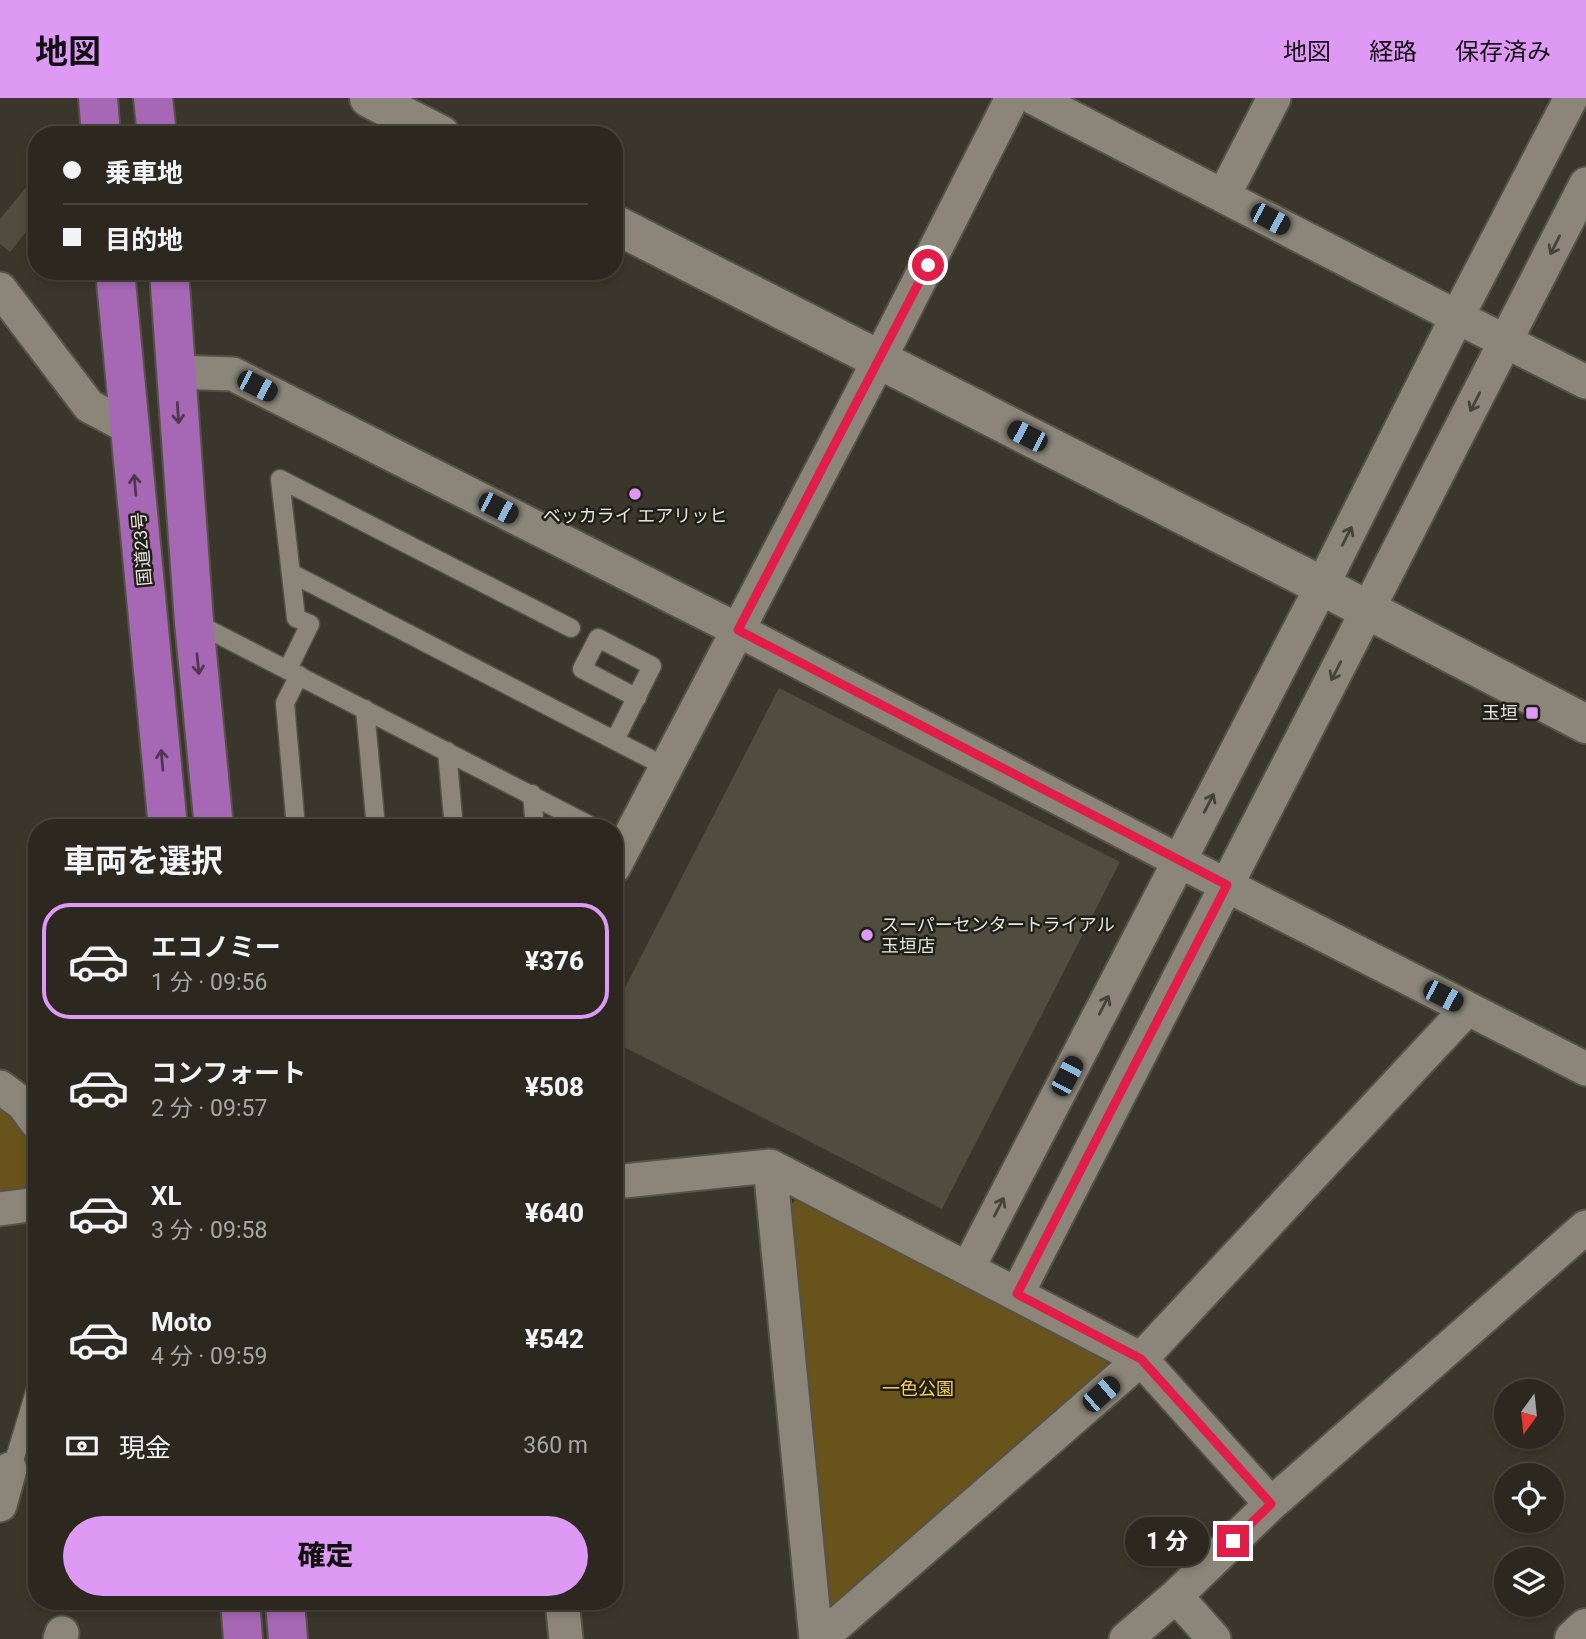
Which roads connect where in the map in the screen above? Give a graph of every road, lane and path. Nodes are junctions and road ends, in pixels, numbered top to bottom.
1 (98, 98) edge
2 (153, 98) edge
3 (369, 98) edge
4 (1012, 98) edge
5 (1034, 98) edge
6 (1274, 98) edge
7 (1571, 98) edge
8 (100, 126) edge
9 (156, 126) edge
10 (423, 126) edge
11 (1586, 184) edge
12 (1224, 195) junction
13 (623, 229) edge
14 (116, 280) edge
15 (170, 280) edge
16 (0, 289) edge
17 (1457, 317) junction
18 (1506, 341) junction
19 (879, 360) junction
20 (175, 372) junction
21 (1586, 382) edge
22 (130, 428) junction
23 (291, 573) junction
24 (1322, 586) junction
25 (1367, 610) junction
26 (194, 622) junction
27 (571, 628) dead end
28 (738, 630) junction
29 (293, 672) junction
30 (637, 698) dead end
31 (365, 709) junction
32 (1586, 724) edge
33 (615, 740) junction
34 (447, 751) junction
35 (666, 768) junction
36 (532, 794) junction
37 (167, 819) edge
38 (213, 819) edge
39 (295, 819) edge
40 (375, 819) edge
41 (453, 819) edge
42 (534, 819) edge
43 (578, 819) edge
44 (623, 841) edge
45 (1179, 861) junction
46 (1227, 885) junction
47 (1467, 1009) junction
48 (1586, 1069) edge
49 (0, 1087) edge
50 (28, 1111) edge
51 (769, 1166) junction
52 (623, 1181) edge
53 (28, 1205) edge
54 (0, 1209) edge
55 (1586, 1227) edge
56 (968, 1268) junction
57 (1017, 1294) junction
58 (1141, 1359) junction
59 (28, 1409) edge
60 (5, 1470) edge
61 (1271, 1504) junction
62 (0, 1505) edge
63 (1176, 1597) junction
64 (241, 1610) edge
65 (286, 1610) edge
66 (563, 1610) edge
67 (1586, 1628) edge
68 (243, 1639) edge
69 (288, 1639) edge
70 (566, 1639) edge
71 (818, 1639) edge
72 (1126, 1639) edge
73 (1213, 1639) edge
74 (1574, 1639) edge

1 - 8 highway
2 - 9 highway
3 - 10 street
4 - 19 street
5 - 12 street
6 - 12 street
7 - 17 street
11 -> 18 street
12 - 17 street
13 - 19 street
14 - 22 highway, 国道23号
15 - 20 highway
16 - 22 street
17 - 18 street
24 -> 17 street
18 - 21 street
18 -> 25 street
19 - 24 street
19 - 28 street
20 -> 26 highway
20 - 28 street
37 -> 22 highway, 国道23号
23 - 27 lane
23 - 29 lane
23 - 33 lane
24 - 25 street
45 -> 24 street
25 - 32 street
25 -> 46 street
26 - 29 lane
26 -> 38 highway
28 - 35 street
28 - 45 street
29 - 31 lane
29 - 39 lane
30 - 33 lane
31 - 34 lane
31 - 40 lane
33 - 35 lane
34 - 36 lane
34 - 41 lane
35 - 44 street
36 - 42 lane
36 - 43 lane
45 - 46 street
56 -> 45 street
46 - 47 street
46 - 57 street
47 - 48 street
47 - 58 street
49 - 50 street
51 - 52 street
51 - 56 street
51 - 71 street
53 - 54 street
55 - 61 street
56 - 57 street
57 - 58 street
58 - 61 street
58 - 71 street
59 - 60 lane
60 - 62 street
61 - 63 street
63 - 72 street
63 - 73 street
64 - 68 highway
65 - 69 highway
66 - 70 street
67 - 74 street

